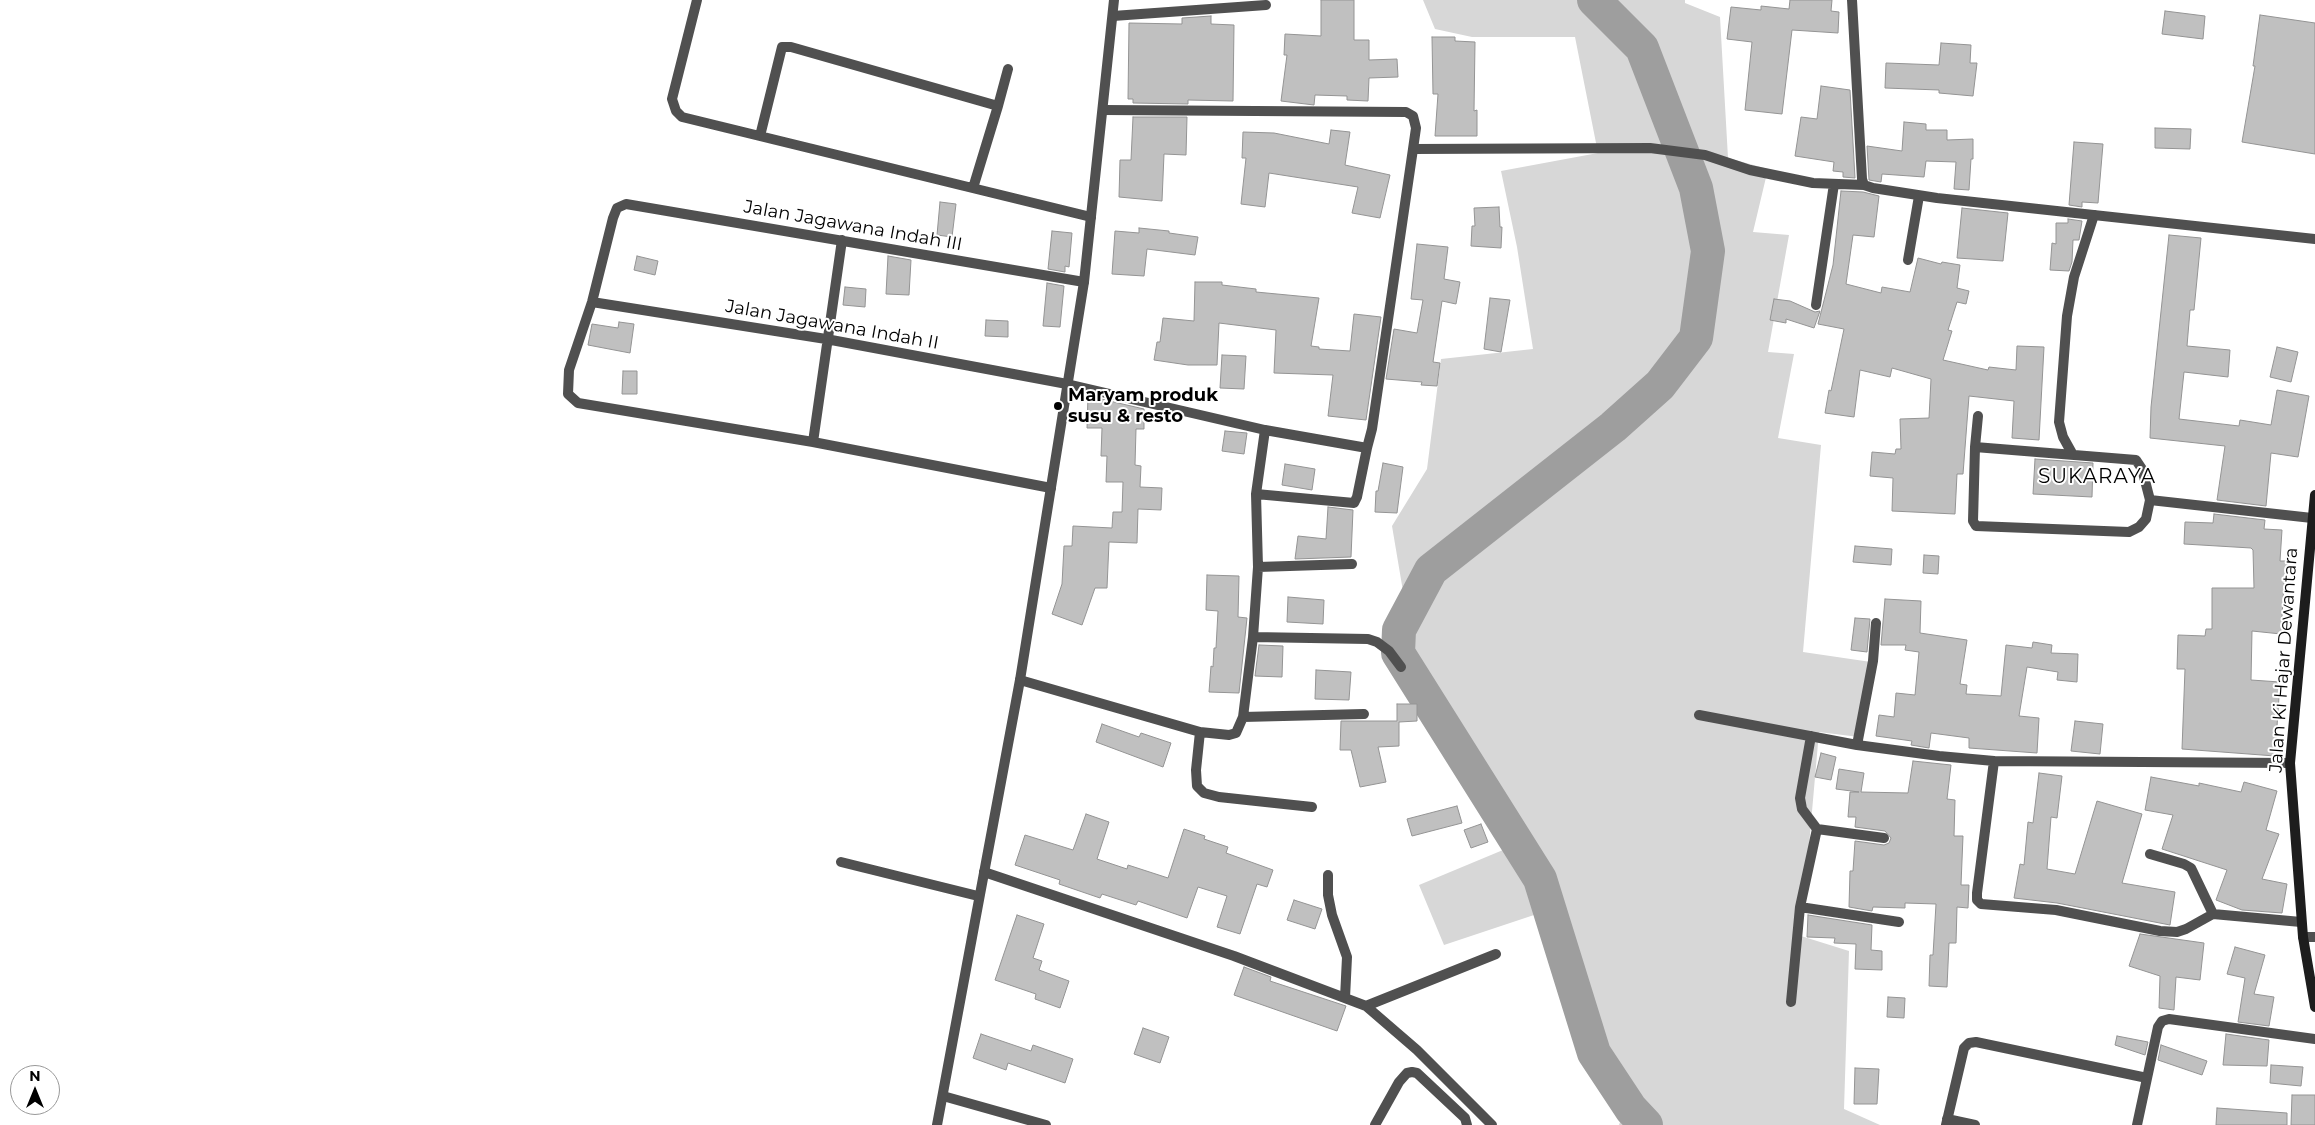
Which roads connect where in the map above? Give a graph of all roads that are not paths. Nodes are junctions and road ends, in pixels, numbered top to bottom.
1 (697, 0) edge
2 (1114, 0) edge
3 (1852, 0) edge
4 (1266, 5) dead end
5 (1113, 16) junction
6 (1008, 69) dead end
7 (998, 106) junction
8 (1104, 110) junction
9 (760, 136) junction
10 (1413, 148) junction
11 (1834, 184) junction
12 (1864, 185) junction
13 (973, 188) junction
14 (1919, 196) junction
15 (2094, 215) junction
16 (1092, 217) junction
17 (2315, 239) edge
18 (842, 240) junction
19 (1908, 260) dead end
20 (1084, 282) junction
21 (592, 302) junction
22 (1816, 305) dead end
23 (826, 339) junction
24 (1067, 384) junction
25 (1978, 416) dead end
26 (1265, 430) junction
27 (813, 442) junction
28 (1975, 447) junction
29 (1367, 448) junction
30 (2073, 454) junction
31 (1051, 488) junction
32 (1256, 494) junction
33 (2315, 495) edge
34 (2150, 500) junction
35 (2312, 518) junction
36 (1352, 564) dead end
37 (1258, 567) junction
38 (1876, 623) dead end
39 (1253, 637) junction
40 (1401, 667) dead end
41 (1020, 680) junction
42 (1364, 714) dead end
43 (1699, 715) dead end
44 (1244, 717) junction
45 (1200, 732) junction
46 (1811, 736) junction
47 (1857, 745) junction
48 (1994, 761) junction
49 (2290, 763) junction
50 (1312, 807) dead end
51 (1817, 829) junction
52 (1884, 838) dead end
53 (2150, 854) dead end
54 (841, 862) dead end
55 (984, 872) junction
56 (1328, 875) dead end
57 (978, 896) junction
58 (1800, 907) junction
59 (2213, 914) junction
60 (1899, 922) dead end
61 (2301, 922) junction
62 (2302, 937) junction
63 (2315, 937) edge
64 (1496, 954) dead end
65 (1345, 998) junction
66 (1791, 1002) dead end
67 (1366, 1006) junction
68 (2315, 1007) edge
69 (2315, 1039) edge
70 (2147, 1078) junction
71 (942, 1096) junction
72 (1947, 1122) edge
73 (937, 1125) edge
74 (1046, 1125) edge
75 (1376, 1125) edge
76 (1467, 1125) edge
77 (1492, 1125) edge
78 (1975, 1125) edge
79 (2137, 1125) edge

1 - 9 street
2 - 5 street
3 - 12 street
4 - 5 street
5 - 8 street
6 - 7 street
7 - 9 street
7 - 13 street
8 - 10 street
8 - 16 street
9 - 13 street
10 - 11 street
10 - 29 street
11 - 12 street
11 - 22 street
12 - 14 street
13 - 16 street
14 - 15 street
14 - 19 street
15 - 17 street
15 - 30 street
16 - 20 street
18 - 20 street, Jalan Jagawana Indah III
18 - 21 street, Jalan Jagawana Indah III
18 - 23 street
20 - 24 street
21 - 23 street, Jalan Jagawana Indah II
21 - 27 street
23 - 24 street, Jalan Jagawana Indah II
23 - 27 street
24 - 26 street, Jalan Jagawana Indah II
24 - 31 street
25 - 28 street
26 - 29 street, Jalan Jagawana Indah II
26 - 32 street
27 - 31 street
28 - 30 street
28 - 34 street
29 - 32 street
30 - 34 street
31 - 41 street
32 - 37 street
33 - 35 main road, Jalan Ki Hajar Dewantara
34 - 35 street
35 - 49 main road, Jalan Ki Hajar Dewantara
36 - 37 street
37 - 39 street
38 - 47 street
39 - 40 street
39 - 44 street
41 - 45 street
41 - 55 street
42 - 44 street
43 - 46 street
44 - 45 street
45 - 50 street
46 - 47 street
46 - 51 street
47 - 48 street
48 - 49 street
48 - 59 street
49 - 61 main road, Jalan Ki Hajar Dewantara
51 - 52 street
51 - 58 street
53 - 59 street
54 - 57 street
55 - 57 street
55 - 65 street
56 - 65 street
57 - 71 street
58 - 60 street
58 - 66 street
59 - 61 street
61 - 62 main road, Jalan Ki Hajar Dewantara
62 - 63 street
62 - 68 main road, Jalan Ki Hajar Dewantara
64 - 67 street
65 - 67 street
67 - 77 street
69 - 70 street
70 - 72 street
70 - 79 street
71 - 73 street
71 - 74 street
72 - 78 street
75 - 76 street

